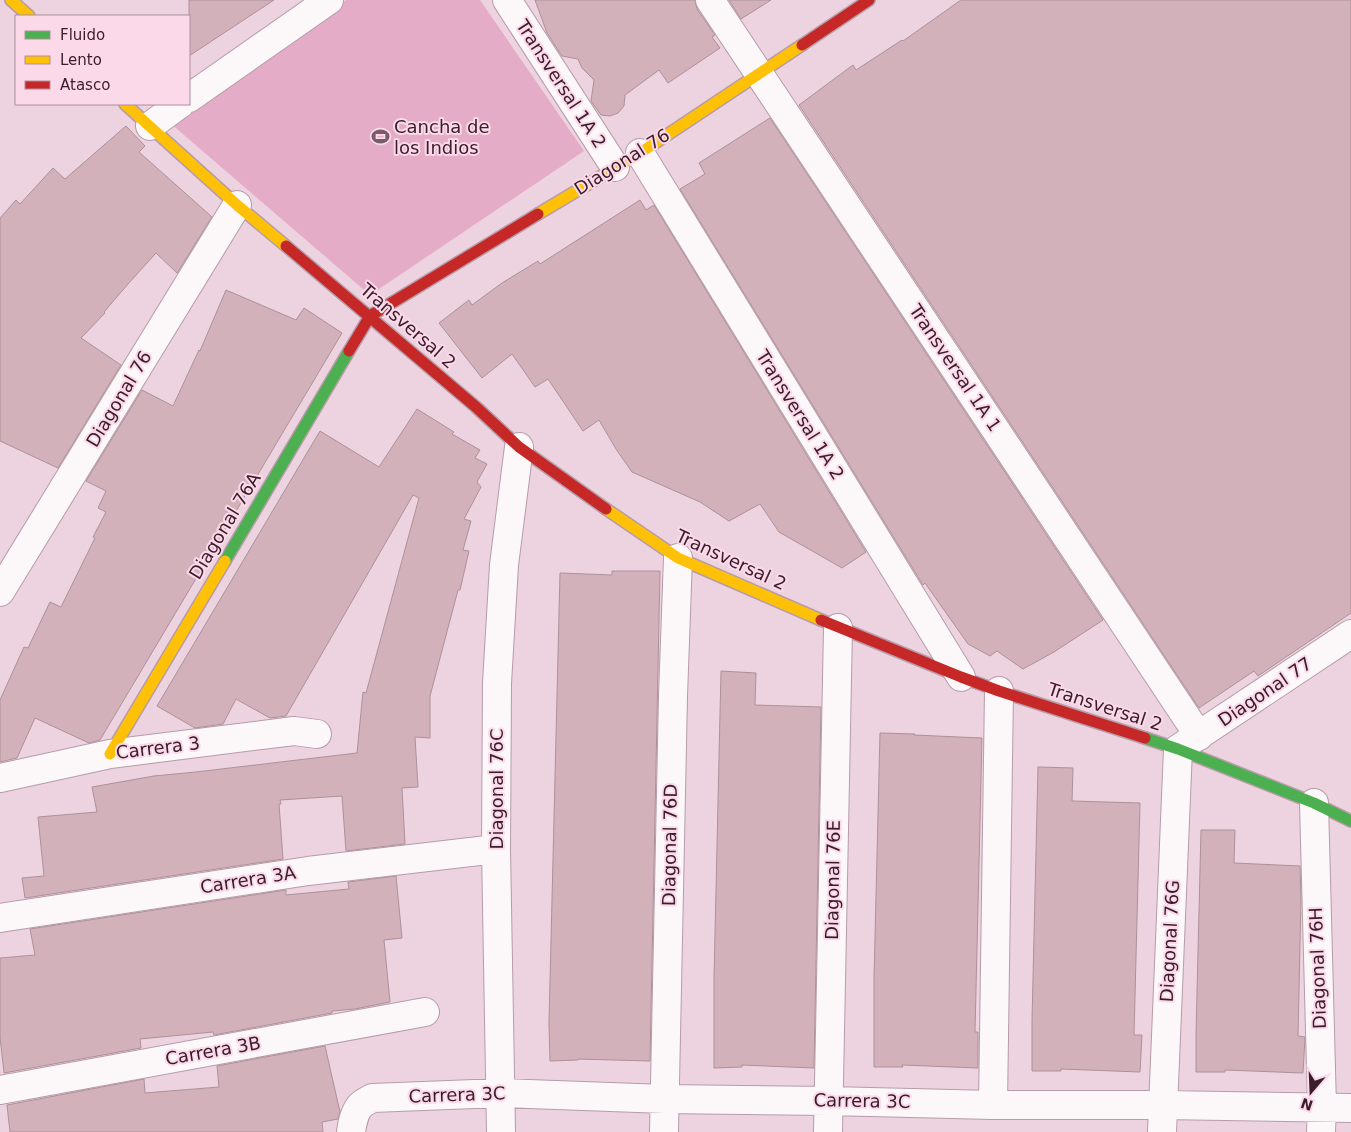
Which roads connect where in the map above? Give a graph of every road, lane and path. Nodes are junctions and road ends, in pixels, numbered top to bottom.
1 (10, 0) edge
2 (329, 0) edge
3 (507, 0) edge
4 (710, 0) edge
5 (869, 0) edge
6 (296, 9) edge
7 (27, 15) edge
8 (759, 73) junction
9 (190, 97) edge
10 (126, 105) edge
11 (179, 105) edge
12 (150, 126) junction
13 (640, 153) junction
14 (615, 168) junction
15 (237, 205) junction
16 (370, 316) junction
17 (519, 447) junction
18 (678, 558) junction
19 (0, 592) edge
20 (838, 628) junction
21 (1351, 634) edge
22 (961, 677) junction
23 (999, 691) junction
24 (317, 734) dead end
25 (1189, 742) junction
26 (110, 754) junction
27 (0, 778) edge
28 (1314, 803) junction
29 (1351, 821) edge
30 (496, 849) junction
31 (0, 918) edge
32 (425, 1012) dead end
33 (0, 1090) edge
34 (500, 1093) junction
35 (665, 1098) junction
36 (829, 1100) junction
37 (993, 1105) junction
38 (1162, 1105) junction
39 (1351, 1108) edge
40 (1321, 1119) edge
41 (351, 1132) edge
42 (500, 1132) edge
43 (664, 1132) edge
44 (828, 1132) edge
45 (1162, 1132) edge

1 - 7 street
2 - 6 street
3 - 14 street, Transversal 1A 2
4 - 8 street, Transversal 1A 1
5 - 8 street, Diagonal 76
6 - 9 street
8 - 13 street, Diagonal 76
8 - 25 street, Transversal 1A 1
10 - 12 street, Transversal 2
11 - 12 street
12 - 15 street, Transversal 2
13 - 14 street, Diagonal 76
13 - 22 street, Transversal 1A 2
14 - 16 street, Diagonal 76
15 - 16 street, Transversal 2
15 - 19 street, Diagonal 76
16 - 17 street, Transversal 2
16 - 26 street, Diagonal 76A
17 - 18 street, Transversal 2
17 - 30 street, Diagonal 76C
18 - 20 street, Transversal 2
18 - 35 street, Diagonal 76D
20 - 22 street, Transversal 2
20 - 36 street, Diagonal 76E
21 - 25 street, Diagonal 77
22 - 23 street, Transversal 2
23 - 25 street, Transversal 2
23 - 37 street
24 - 26 street, Carrera 3
25 - 28 street, Transversal 2
25 - 38 street, Diagonal 76G
26 - 27 street, Carrera 3
28 - 29 street, Transversal 2
28 - 40 street, Diagonal 76H
30 - 31 street, Carrera 3A
30 - 34 street, Diagonal 76C
32 - 33 street, Carrera 3B
34 - 35 street, Carrera 3C
34 - 41 street, Carrera 3C
34 - 42 street, Diagonal 76C
35 - 36 street, Carrera 3C
35 - 43 street, Diagonal 76D
36 - 37 street, Carrera 3C
36 - 44 street, Diagonal 76E
37 - 38 street, Carrera 3C
38 - 40 street, Carrera 3C
38 - 45 street, Diagonal 76G
39 - 40 street, Carrera 3C

